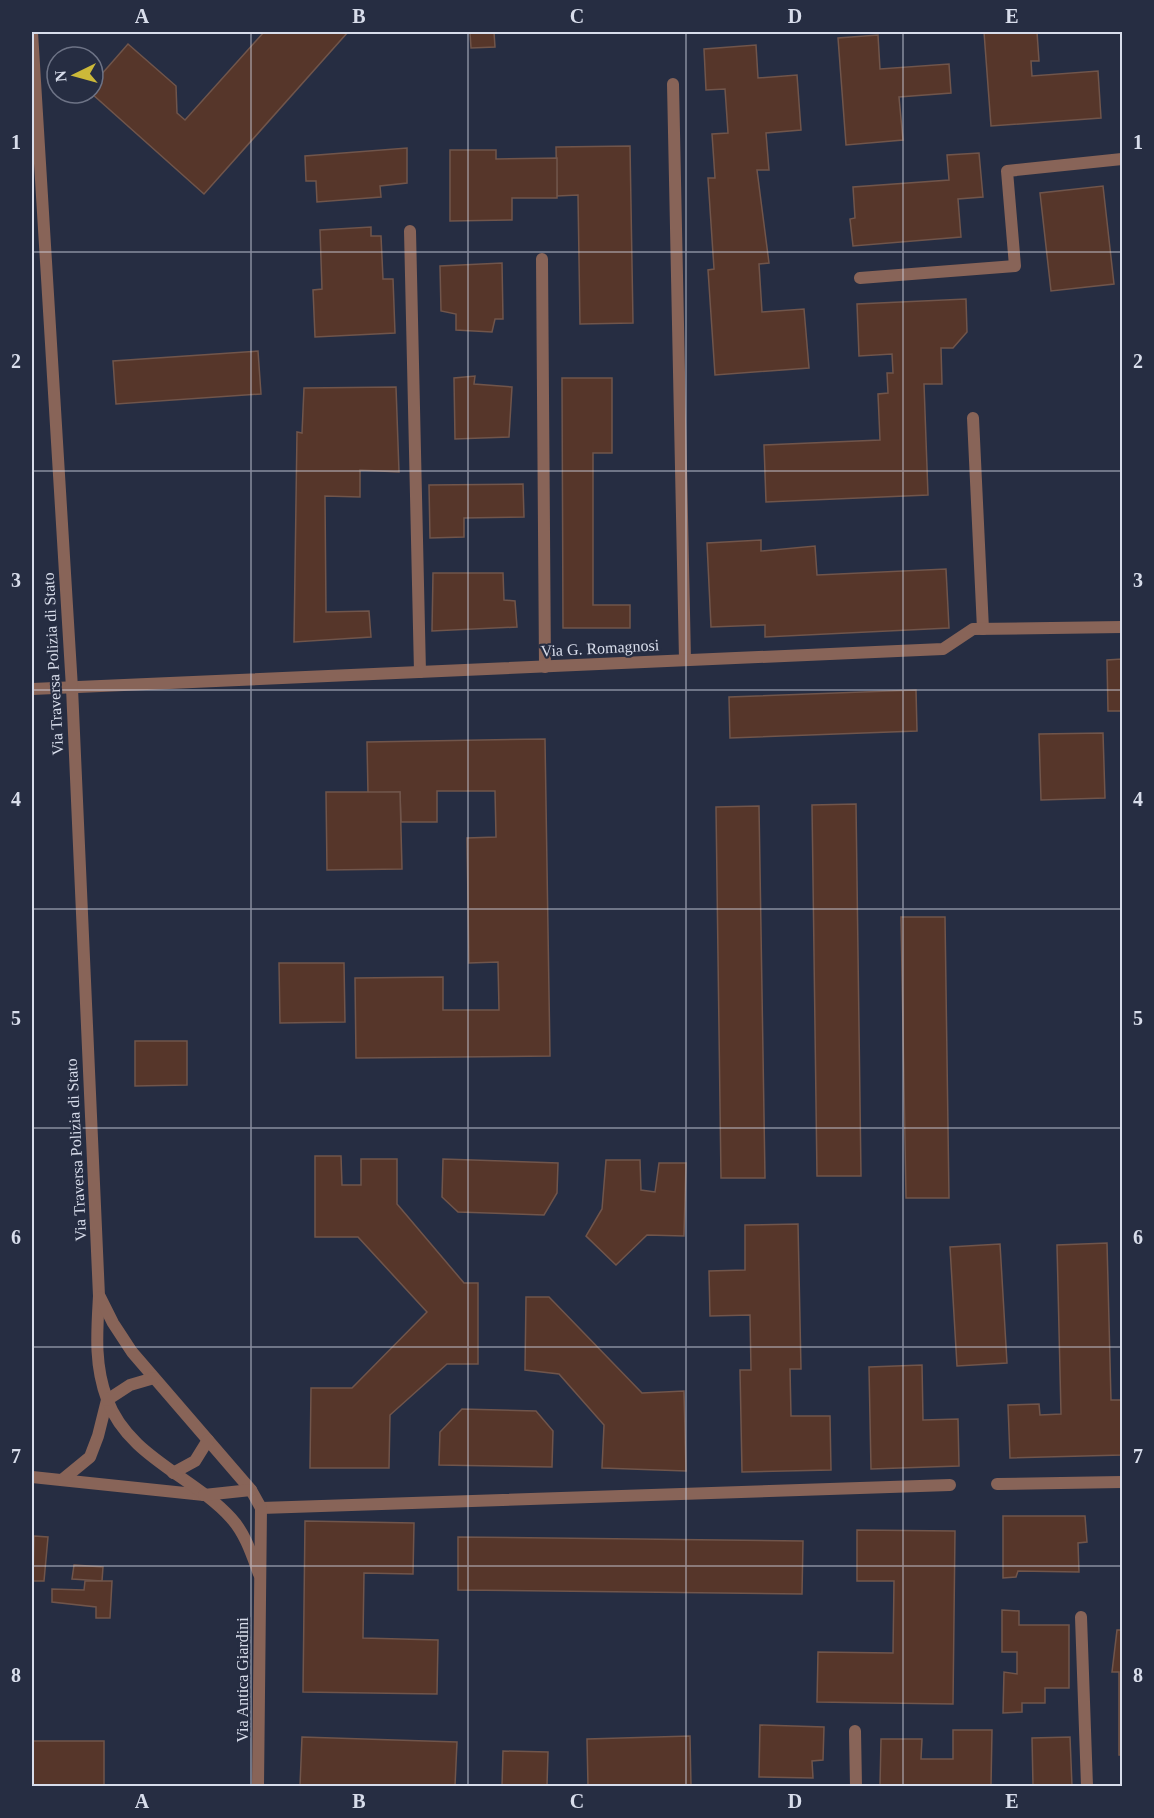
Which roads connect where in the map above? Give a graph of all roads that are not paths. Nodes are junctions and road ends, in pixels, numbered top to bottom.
1 (32, 32) edge
2 (673, 84) dead end
3 (1122, 159) edge
4 (410, 231) dead end
5 (542, 259) dead end
6 (860, 278) dead end
7 (973, 418) dead end
8 (1122, 627) edge
9 (983, 629) junction
10 (685, 660) junction
11 (545, 667) junction
12 (420, 672) junction
13 (72, 688) junction
14 (32, 689) edge
15 (99, 1296) junction
16 (154, 1377) junction
17 (107, 1400) junction
18 (208, 1440) junction
19 (173, 1473) junction
20 (32, 1477) edge
21 (62, 1480) junction
22 (1122, 1482) edge
23 (997, 1484) dead end
24 (950, 1485) dead end
25 (251, 1490) junction
26 (204, 1495) junction
27 (261, 1508) junction
28 (260, 1574) junction
29 (1081, 1617) dead end
30 (855, 1731) dead end
31 (258, 1786) edge
32 (856, 1786) edge
33 (1087, 1786) edge

1 - 13 street, Via Traversa Polizia di Stato
2 - 10 street
3 - 6 street
4 - 12 street
5 - 11 street
7 - 9 street
8 - 9 street, Via G. Romagnosi
9 - 10 street, Via G. Romagnosi
10 - 11 street, Via G. Romagnosi
11 - 12 street, Via G. Romagnosi
12 - 13 street, Via G. Romagnosi
13 - 14 street, Via G. Romagnosi
13 - 15 street, Via Traversa Polizia di Stato
15 - 16 street, Via Antica Giardini
15 - 17 street, Via Antica Giardini
16 - 17 street
16 - 18 street, Via Antica Giardini
17 - 19 street, Via Antica Giardini
17 - 21 street
18 - 19 street
18 - 25 street, Via Antica Giardini
19 - 26 street, Via Antica Giardini
20 - 21 street
21 - 26 street
22 - 23 street
24 - 27 street
25 - 26 street
25 - 27 street, Via Antica Giardini
26 - 28 street, Via Antica Giardini
27 - 28 street, Via Antica Giardini
28 - 31 street, Via Antica Giardini
29 - 33 street
30 - 32 street

